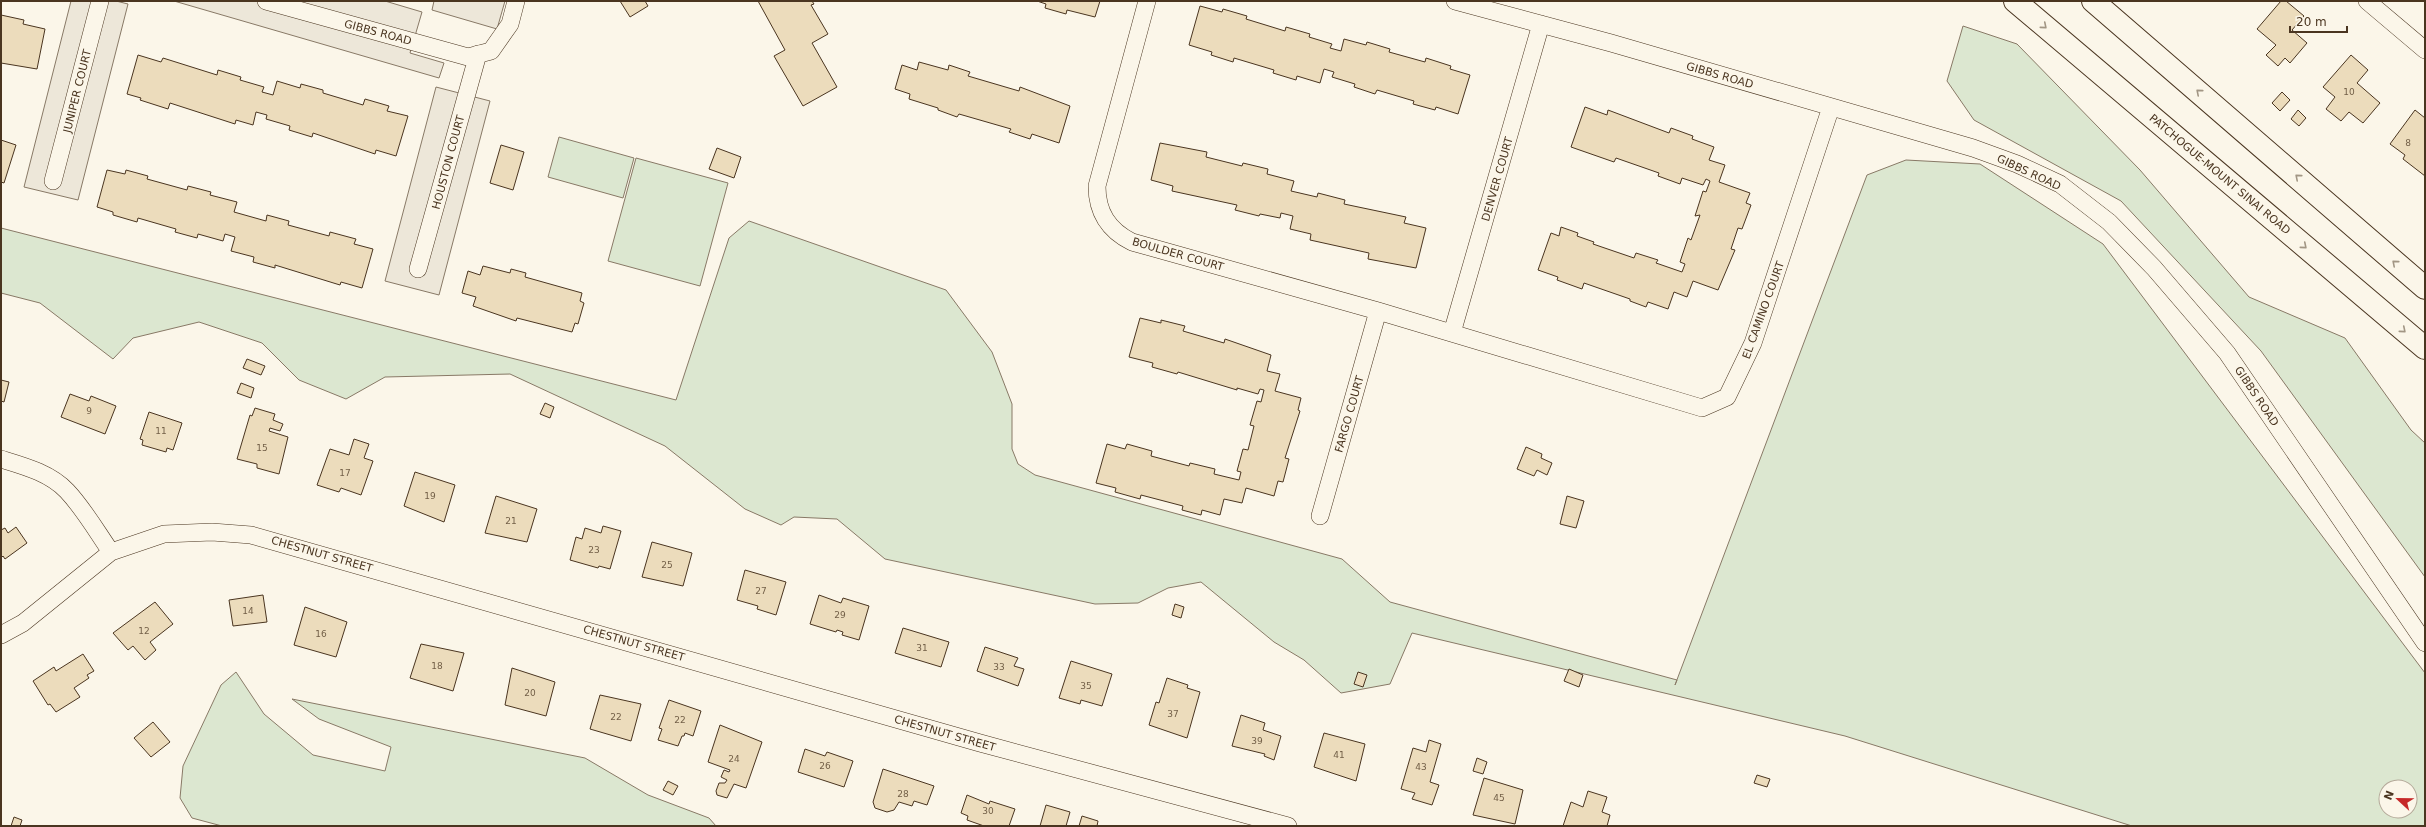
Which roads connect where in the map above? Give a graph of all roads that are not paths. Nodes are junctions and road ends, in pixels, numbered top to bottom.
1 (100, 1) edge
2 (266, 1) edge
3 (516, 1) edge
4 (1147, 1) edge
5 (1455, 1) edge
6 (2015, 1) edge
7 (2093, 1) edge
8 (2367, 1) edge
9 (1541, 24) junction
10 (2425, 50) edge
11 (484, 53) junction
12 (1831, 107) junction
13 (54, 181) dead end
14 (418, 269) dead end
15 (2425, 288) edge
16 (1378, 312) junction
17 (1452, 333) junction
18 (2425, 348) edge
19 (1, 459) edge
20 (1320, 516) dead end
21 (111, 552) junction
22 (1, 635) edge
23 (2425, 643) edge
24 (1288, 826) edge

1 - 13 street, JUNIPER COURT
2 - 11 street, GIBBS ROAD
3 - 11 street, HOUSTON COURT
4 - 16 street, BOULDER COURT
5 - 9 street, GIBBS ROAD
6 -> 18 highway, PATCHOGUE-MOUNT SINAI ROAD
15 -> 7 highway
8 - 10 street
9 - 12 street, GIBBS ROAD
9 - 17 street, DENVER COURT
11 - 14 street, HOUSTON COURT
12 - 17 street, EL CAMINO COURT
12 - 23 street, GIBBS ROAD
16 - 17 street, BOULDER COURT
16 - 20 street, FARGO COURT
19 - 21 street
21 - 22 street, CHESTNUT STREET
21 - 24 street, CHESTNUT STREET

